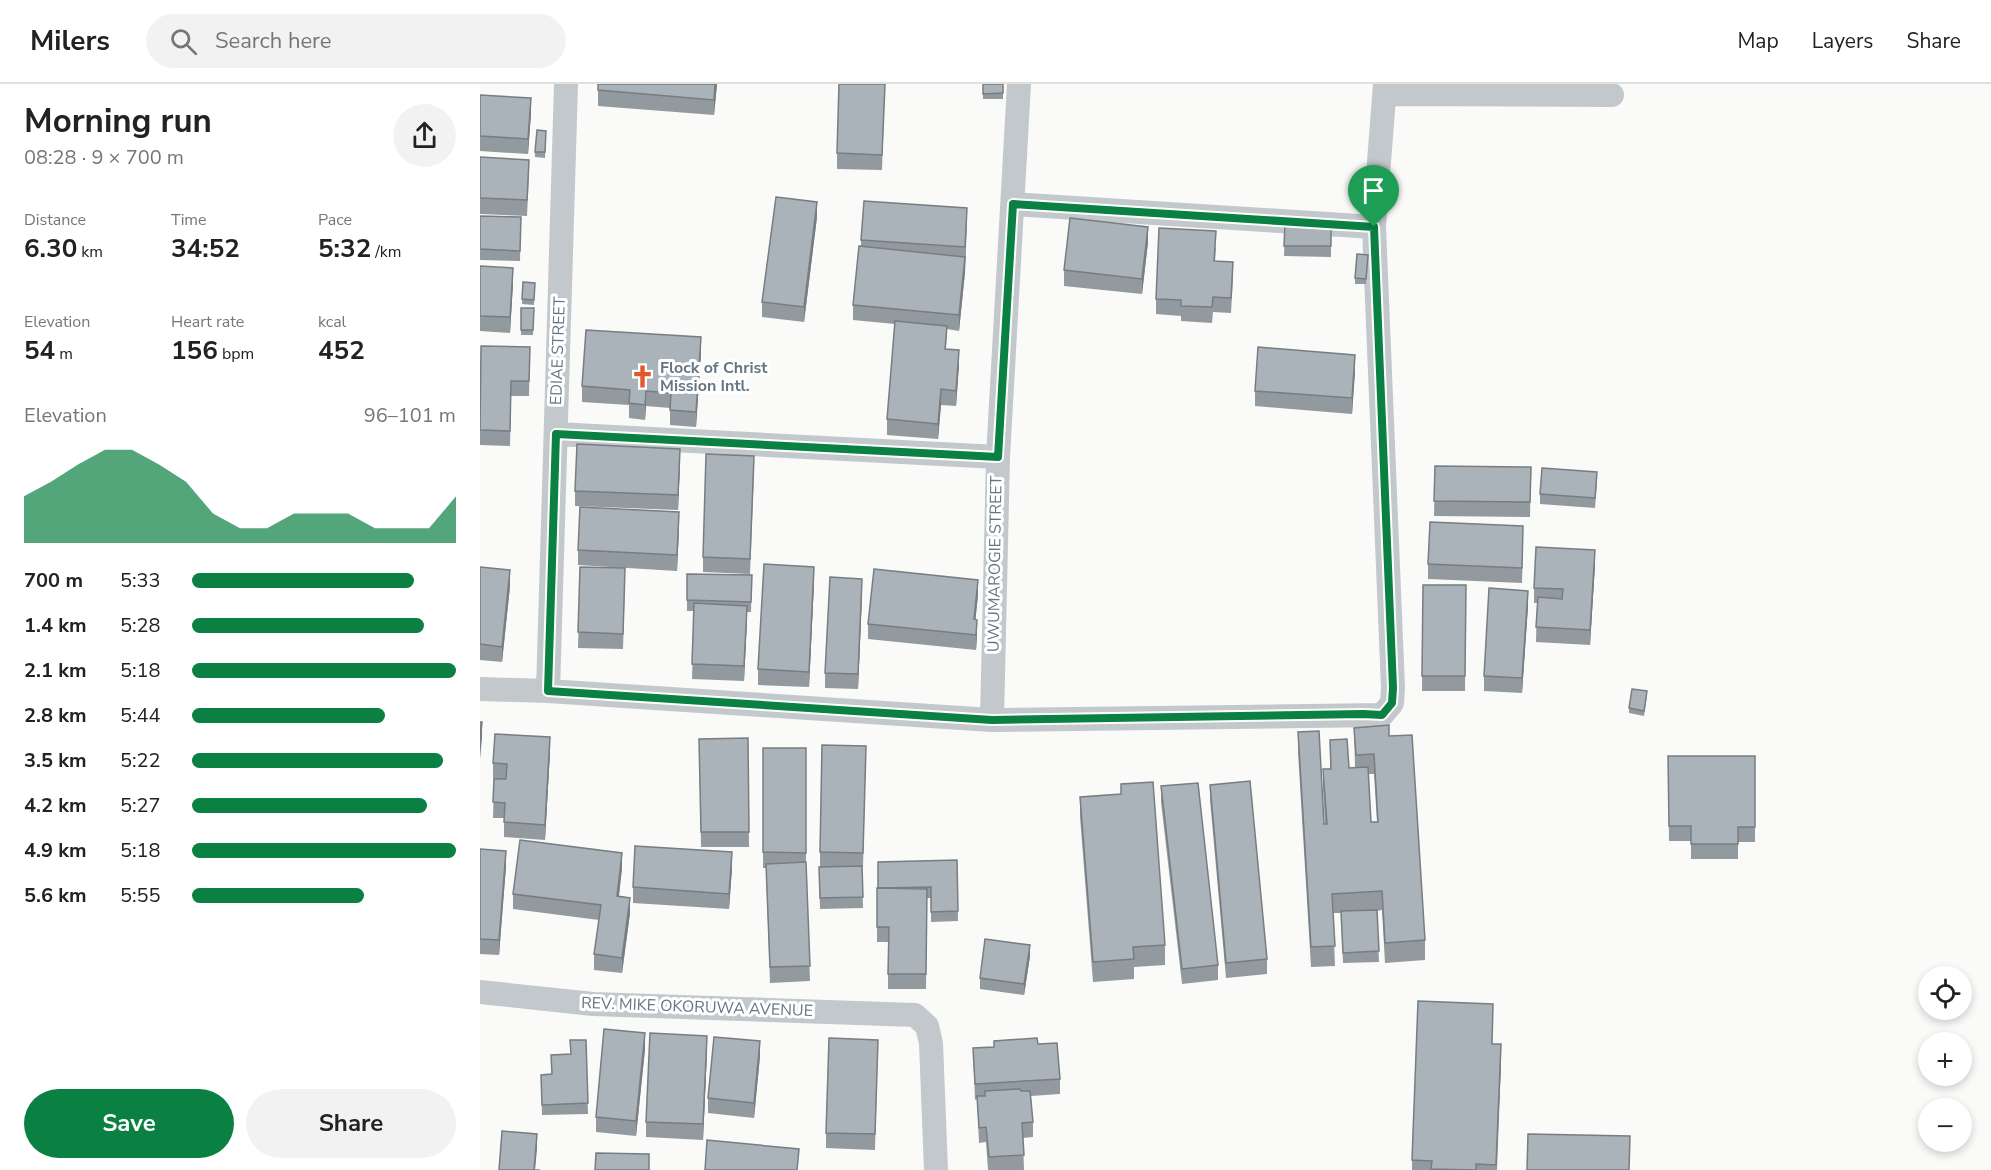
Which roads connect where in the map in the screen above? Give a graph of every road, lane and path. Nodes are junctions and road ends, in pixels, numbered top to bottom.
1 (566, 84) edge
2 (1019, 84) edge
3 (1385, 89) edge
4 (1612, 95) dead end
5 (1013, 204) junction
6 (1374, 227) junction
7 (556, 434) junction
8 (998, 457) junction
9 (480, 689) edge
10 (548, 691) junction
11 (992, 720) junction
12 (480, 992) edge
13 (936, 1170) edge

1 - 7 street, EDIAE STREET
2 - 5 street, UWUMAROGIE STREET
3 - 4 street
3 - 6 street
5 - 6 street
5 - 8 street, UWUMAROGIE STREET
6 - 11 street
7 - 8 street
7 - 10 street, EDIAE STREET
8 - 11 street, UWUMAROGIE STREET
9 - 10 street
10 - 11 street
12 - 13 street, REV. MIKE OKORUWA AVENUE

